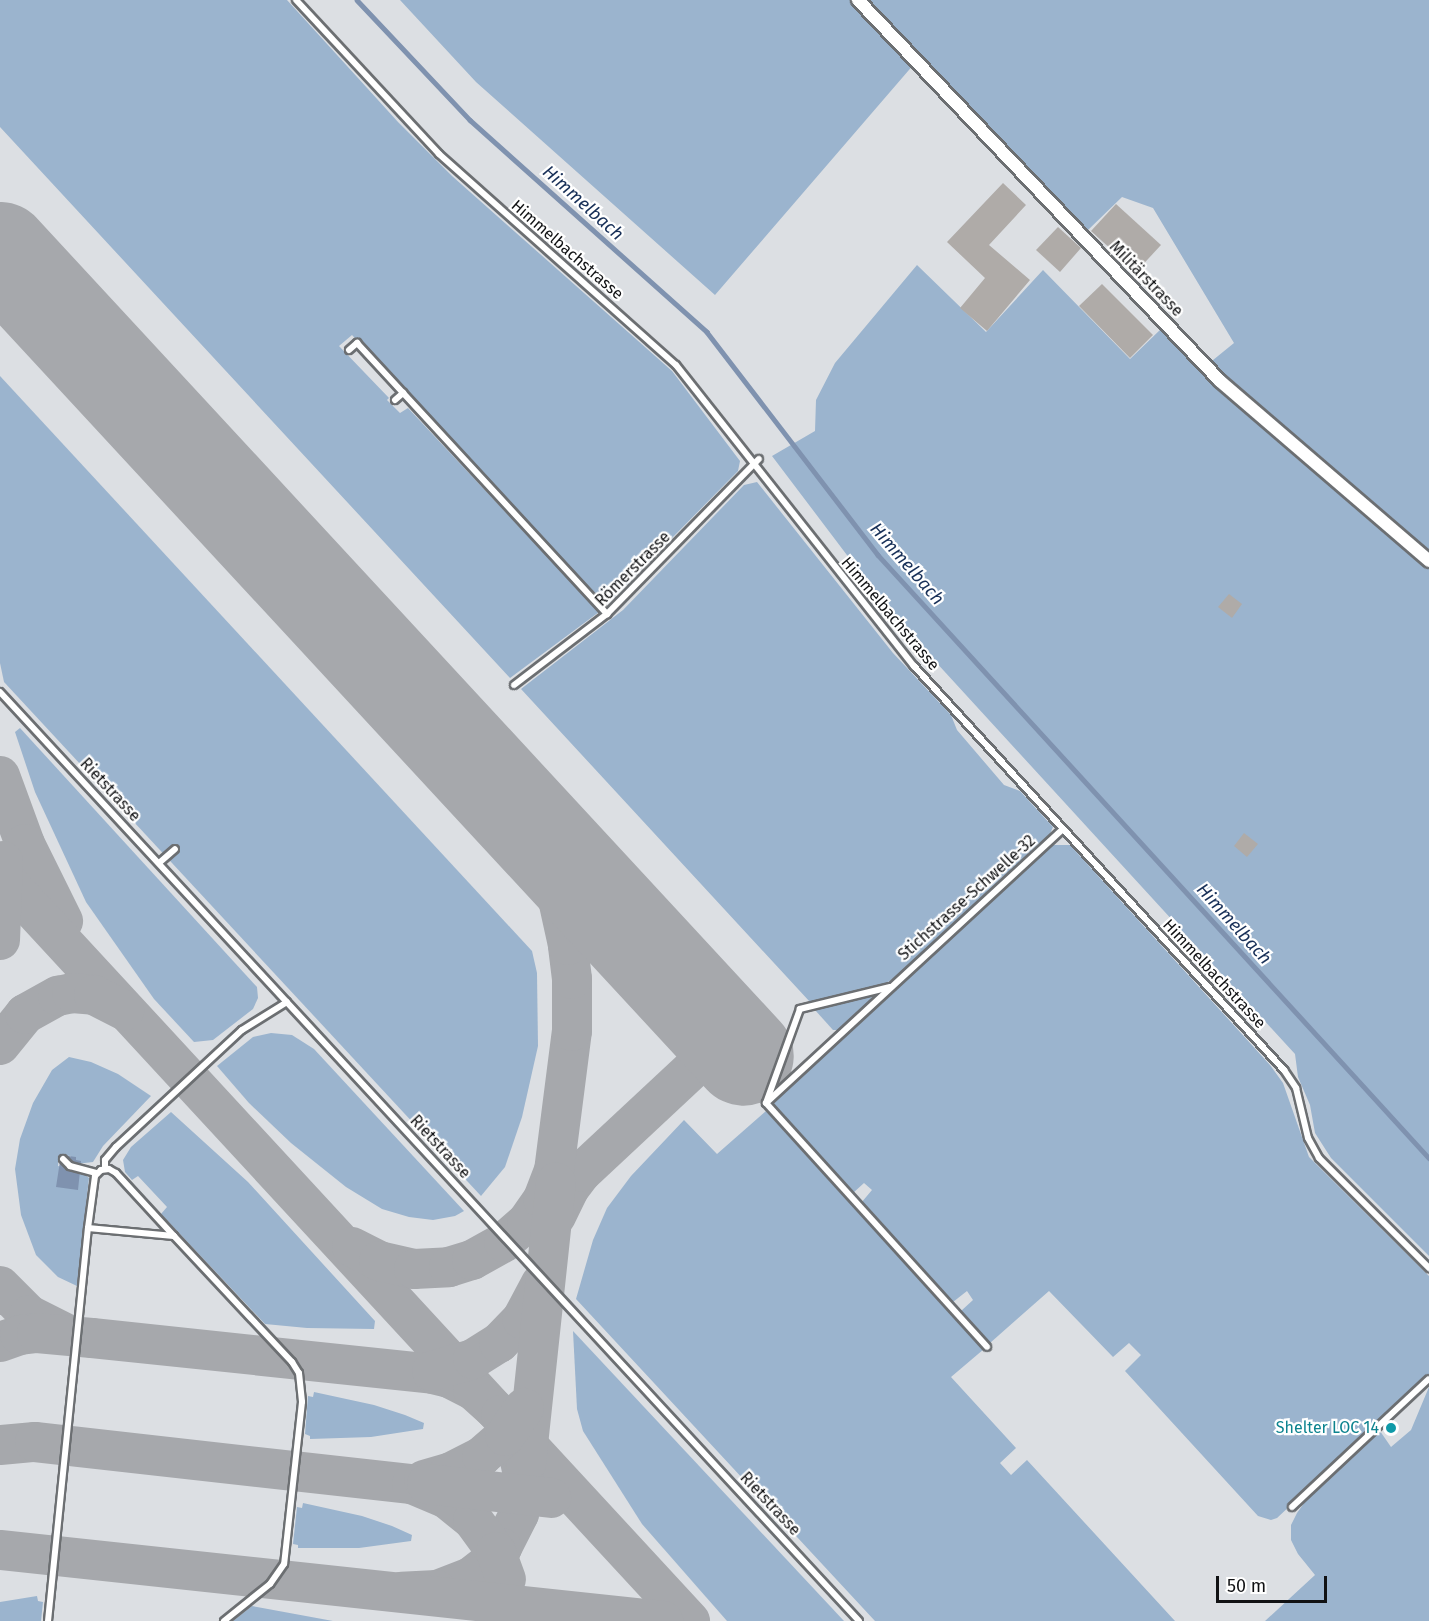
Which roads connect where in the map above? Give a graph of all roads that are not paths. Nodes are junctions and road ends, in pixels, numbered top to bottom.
1 (296, 0) edge
2 (858, 0) edge
3 (349, 350) dead end
4 (402, 393) junction
5 (395, 400) dead end
6 (759, 459) dead end
7 (752, 465) junction
8 (1429, 561) edge
9 (607, 614) junction
10 (514, 685) dead end
11 (0, 692) edge
12 (1063, 829) junction
13 (175, 849) dead end
14 (159, 863) junction
15 (890, 987) junction
16 (287, 1002) junction
17 (766, 1103) junction
18 (63, 1159) dead end
19 (105, 1169) junction
20 (97, 1173) junction
21 (88, 1228) junction
22 (174, 1236) junction
23 (1429, 1268) edge
24 (987, 1347) dead end
25 (1429, 1379) edge
26 (1292, 1507) dead end
27 (48, 1621) edge
28 (224, 1621) edge
29 (859, 1621) edge

1 - 7 lane, Himmelbachstrasse
2 - 8 street, Militärstrasse
3 - 4 lane
4 - 5 lane
4 - 9 lane
6 - 7 lane, Römerstrasse
7 - 9 lane, Römerstrasse
7 - 12 lane, Himmelbachstrasse
9 - 10 lane, Römerstrasse
11 - 14 lane, Rietstrasse
12 - 15 lane, Stichstrasse-Schwelle-32
12 - 23 lane, Himmelbachstrasse
13 - 14 lane
14 - 16 lane, Rietstrasse
15 - 17 lane, Stichstrasse-Schwelle-32
15 - 17 lane, Stichstrasse-Schwelle-32
16 - 19 lane
16 - 29 lane, Rietstrasse
17 - 24 lane
18 - 20 lane
19 - 20 lane
19 - 22 lane
20 - 21 lane
21 - 22 lane
21 - 27 lane
22 - 28 lane
25 - 26 lane

